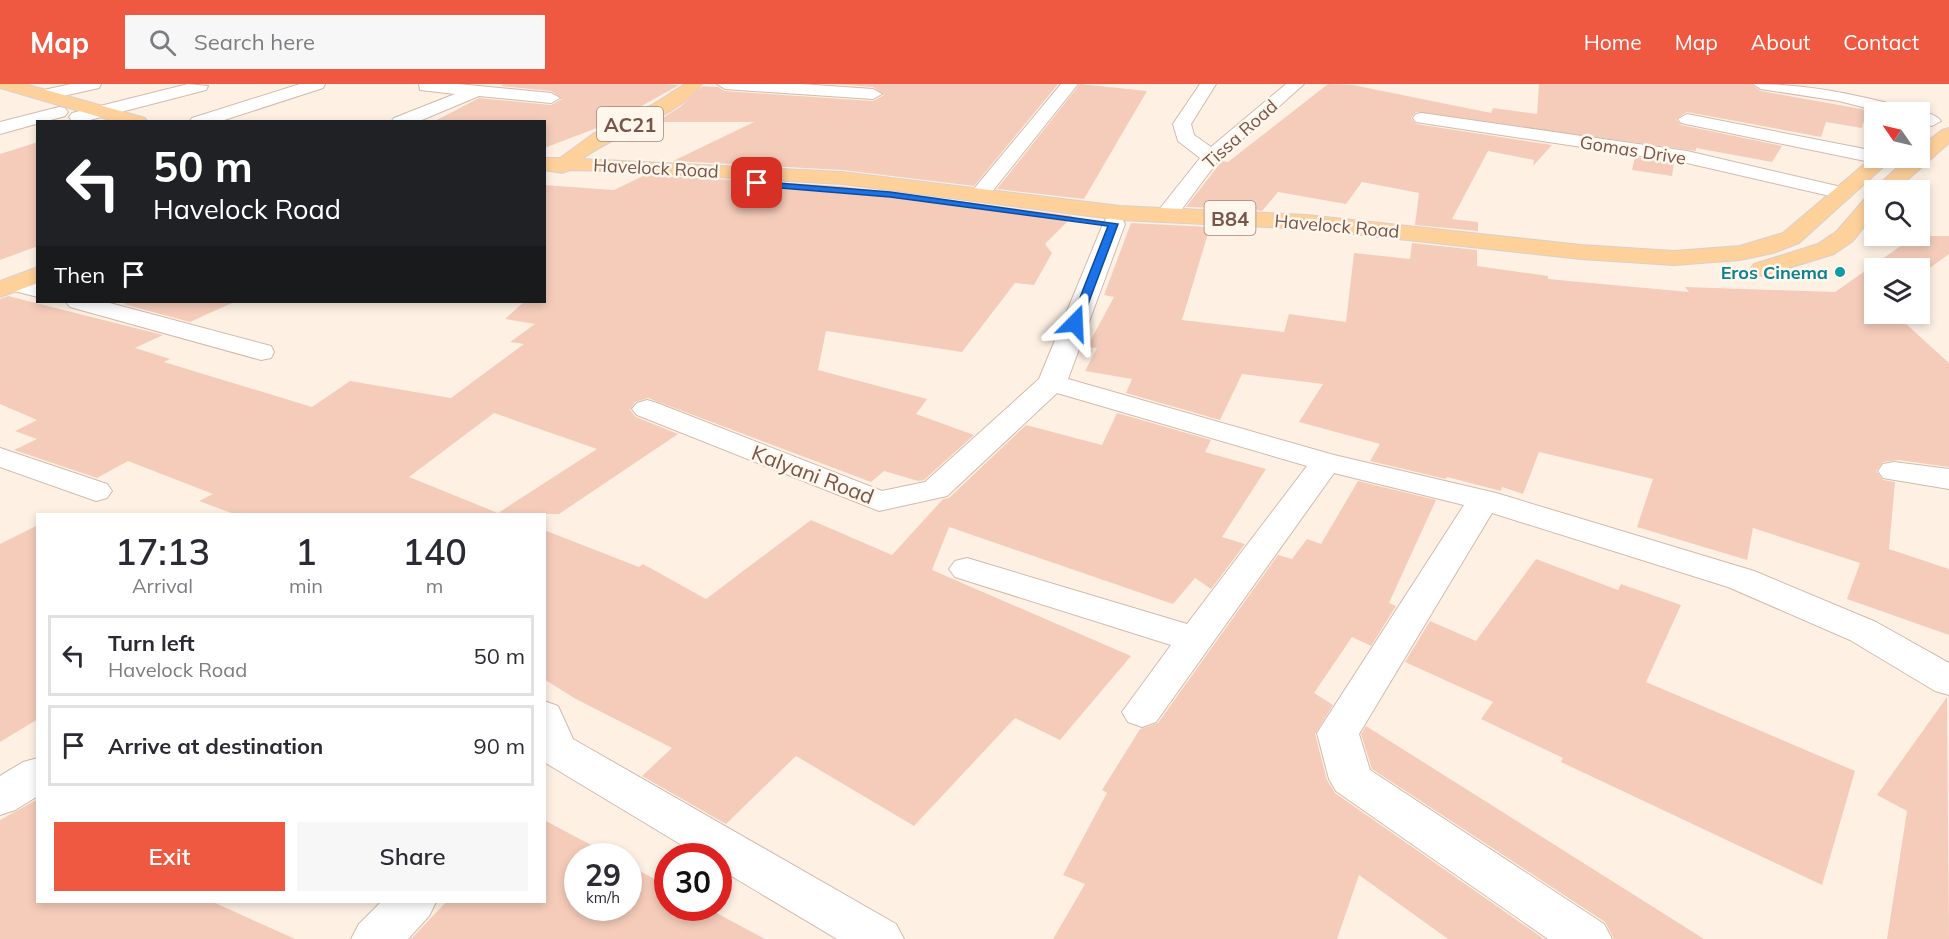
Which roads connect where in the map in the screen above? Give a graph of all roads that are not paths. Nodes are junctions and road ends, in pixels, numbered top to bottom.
1 (6, 84) edge
2 (93, 84) edge
3 (317, 84) edge
4 (694, 84) edge
5 (726, 84) edge
6 (1070, 84) edge
7 (1208, 84) edge
8 (1296, 84) edge
9 (1761, 84) edge
10 (200, 86) dead end
11 (426, 86) dead end
12 (477, 91) junction
13 (0, 94) edge
14 (873, 94) dead end
15 (45, 95) junction
16 (551, 98) dead end
17 (1864, 102) edge
18 (59, 111) junction
19 (1949, 112) edge
20 (98, 116) edge
21 (1422, 118) dead end
22 (1687, 119) dead end
23 (125, 120) edge
24 (204, 120) edge
25 (405, 120) edge
26 (1930, 120) edge
27 (0, 128) edge
28 (1949, 134) edge
29 (1930, 149) edge
30 (1864, 155) edge
31 (1211, 157) junction
32 (1871, 168) edge
33 (1908, 168) edge
34 (552, 169) edge
35 (1895, 180) edge
36 (1843, 193) junction
37 (980, 194) junction
38 (1864, 213) edge
39 (1165, 216) junction
40 (1114, 224) junction
41 (36, 261) edge
42 (18, 282) edge
43 (83, 303) edge
44 (261, 352) dead end
45 (1052, 383) junction
46 (647, 409) dead end
47 (0, 457) edge
48 (1326, 462) junction
49 (1894, 471) dead end
50 (1949, 479) edge
51 (96, 491) dead end
52 (1485, 500) junction
53 (967, 569) dead end
54 (1195, 640) junction
55 (1949, 681) edge
56 (1142, 712) dead end
57 (548, 742) edge
58 (36, 775) edge
59 (0, 798) edge
60 (411, 903) edge
61 (376, 939) edge
62 (879, 939) edge
63 (1587, 939) edge

1 - 15 main road
2 - 15 street
3 - 24 street
4 - 34 main road, AC21
5 - 14 street
6 - 37 street
7 - 31 street
8 - 31 street, Tissa Road
9 - 17 street
10 - 20 street
11 - 12 street
12 - 16 street
12 - 25 street
13 - 18 main road
15 - 20 main road
18 - 20 main road
18 - 27 street
19 - 26 main road
20 - 23 main road
21 - 36 street, Gomas Drive
22 - 30 street
28 - 29 main road
31 - 39 street, Tissa Road
32 - 36 main road, Havelock Road / B84
33 - 35 main road
34 - 37 main road, Havelock Road / B84
34 - 40 main road, Havelock Road / B84
36 - 39 main road, Havelock Road / B84
37 - 39 main road, Havelock Road / B84
38 - 40 main road, Havelock Road / B84
40 - 45 street
41 - 42 main road
43 - 44 street
45 - 46 street, Kalyani Road
45 - 48 street
47 - 51 street
48 - 52 street
48 - 54 street
49 - 50 street
52 - 55 street
52 - 63 street
53 - 54 street
54 - 56 street
57 - 62 street
58 - 59 street
60 - 61 street

